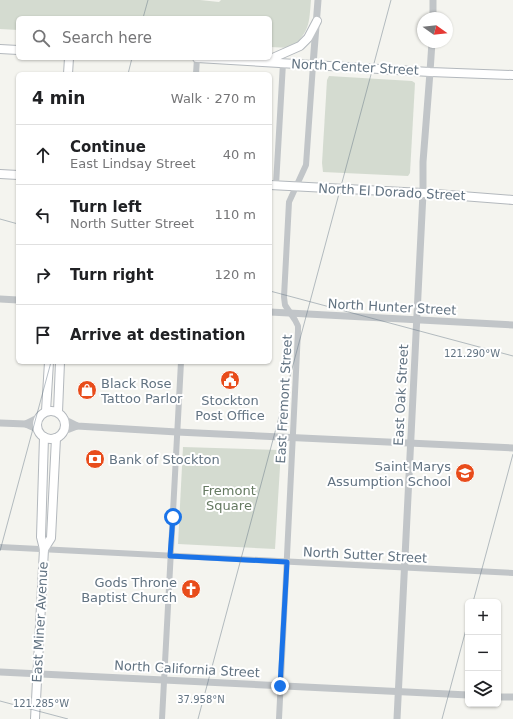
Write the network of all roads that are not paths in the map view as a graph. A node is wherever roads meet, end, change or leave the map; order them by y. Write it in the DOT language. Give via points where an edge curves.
graph roads {
  1 [pos="318,0"];
  2 [pos="433,0"];
  3 [pos="433,12"];
  4 [pos="317,21"];
  5 [pos="432,48"];
  6 [pos="0,49"];
  7 [pos="16,50"];
  8 [pos="272,59"];
  9 [pos="69,60"];
  10 [pos="197,60"];
  11 [pos="231,60"];
  12 [pos="269,60"];
  13 [pos="265,62"];
  14 [pos="283,63"];
  15 [pos="314,65"];
  16 [pos="68,72"];
  17 [pos="196,72"];
  18 [pos="430,72"];
  19 [pos="513,76"];
  20 [pos="0,174"];
  21 [pos="16,175"];
  22 [pos="273,185"];
  23 [pos="297,186"];
  24 [pos="423,193"];
  25 [pos="513,200"];
  26 [pos="0,299"];
  27 [pos="16,300"];
  28 [pos="272,312"];
  29 [pos="291,314"];
  30 [pos="417,320"];
  31 [pos="513,325"];
  32 [pos="49,364"];
  33 [pos="60,364"];
  34 [pos="181,364"];
  35 [pos="46,411"];
  36 [pos="58,412"];
  37 [pos="38,418"];
  38 [pos="65,420"];
  39 [pos="0,423"];
  40 [pos="26,424"];
  41 [pos="77,426"];
  42 [pos="38,429"];
  43 [pos="64,431"];
  44 [pos="177,432"];
  45 [pos="44,437"];
  46 [pos="56,438"];
  47 [pos="293,438"];
  48 [pos="411,444"];
  49 [pos="513,448"];
  50 [pos="44,462"];
  51 [pos="51,481"];
  52 [pos="0,547"];
  53 [pos="44,550"];
  54 [pos="170,556"];
  55 [pos="287,562"];
  56 [pos="404,568"];
  57 [pos="513,573"];
  58 [pos="0,672"];
  59 [pos="38,674"];
  60 [pos="164,680"];
  61 [pos="280,686"];
  62 [pos="398,692"];
  63 [pos="465,695"];
  64 [pos="501,697"];
  65 [pos="513,697"];
  66 [pos="36,719"];
  67 [pos="162,719"];
  68 [pos="279,719"];
  69 [pos="397,719"];
  1 -- 4 [label="street"];
  2 -- 3 [label="street"];
  4 -- 8 [label="main road" via="308,38 300,46"];
  4 -- 15 [label="street"];
  5 -- 18 [label="street, East Oak Street"];
  6 -- 7 [label="main road"];
  9 -- 16 [label="main road"];
  10 -- 17 [label="street"];
  11 -- 13 [label="main road, North Center Street"];
  12 -- 13 [label="main road"];
  13 -- 14 [label="main road, North Center Street"];
  14 -- 15 [label="main road, North Center Street"];
  14 -- 22 [label="street"];
  15 -- 18 [label="main road, North Center Street"];
  15 -- 23 [label="street, East Fremont Street" via="306,165"];
  18 -- 19 [label="main road, North Center Street"];
  18 -- 24 [label="street, East Oak Street"];
  20 -- 21 [label="main road"];
  22 -- 23 [label="main road, North El Dorado Street"];
  23 -- 24 [label="main road, North El Dorado Street"];
  23 -- 29 [label="street, East Fremont Street" via="289,202 284,297 285,305"];
  24 -- 25 [label="main road, North El Dorado Street"];
  24 -- 30 [label="street, East Oak Street"];
  26 -- 27 [label="street"];
  28 -- 29 [label="street, North Hunter Street"];
  29 -- 30 [label="street, North Hunter Street"];
  29 -- 47 [label="street, East Fremont Street" via="298,331"];
  30 -- 31 [label="street, North Hunter Street"];
  30 -- 48 [label="street, East Oak Street"];
  32 -- 35 [label="main road"];
  33 -- 36 [label="main road"];
  34 -- 44 [label="street"];
  35 -- 36 [label="main road"];
  35 -- 37 [label="main road"];
  36 -- 38 [label="main road"];
  37 -- 40 [label="street"];
  37 -- 42 [label="main road"];
  38 -- 41 [label="street"];
  38 -- 43 [label="main road"];
  39 -- 40 [label="street"];
  40 -- 42 [label="street"];
  41 -- 43 [label="street"];
  41 -- 44 [label="street"];
  42 -- 45 [label="main road"];
  43 -- 46 [label="main road"];
  44 -- 47 [label="street"];
  44 -- 54 [label="street"];
  45 -- 46 [label="main road"];
  45 -- 50 [label="main road, East Miner Avenue"];
  46 -- 51 [label="main road, East Miner Avenue"];
  47 -- 48 [label="street"];
  47 -- 55 [label="street, East Fremont Street"];
  48 -- 49 [label="street"];
  48 -- 56 [label="street, East Oak Street"];
  50 -- 51 [label="main road"];
  50 -- 53 [label="main road, East Miner Avenue" via="41,537"];
  51 -- 53 [label="main road, East Miner Avenue" via="54,496 51,538"];
  52 -- 53 [label="street, North Sutter Street"];
  53 -- 54 [label="street, North Sutter Street"];
  53 -- 59 [label="main road, East Miner Avenue"];
  54 -- 55 [label="street, North Sutter Street"];
  54 -- 60 [label="street"];
  55 -- 56 [label="street, North Sutter Street"];
  55 -- 61 [label="street, East Fremont Street"];
  56 -- 57 [label="street, North Sutter Street"];
  56 -- 62 [label="street, East Oak Street"];
  58 -- 59 [label="street, North California Street"];
  59 -- 60 [label="street, North California Street"];
  59 -- 66 [label="main road, East Miner Avenue"];
  60 -- 61 [label="street, North California Street"];
  60 -- 67 [label="street"];
  61 -- 62 [label="street, North California Street"];
  61 -- 68 [label="street, East Fremont Street"];
  62 -- 63 [label="street, North California Street"];
  62 -- 69 [label="street, East Oak Street"];
  64 -- 65 [label="street"];
}
